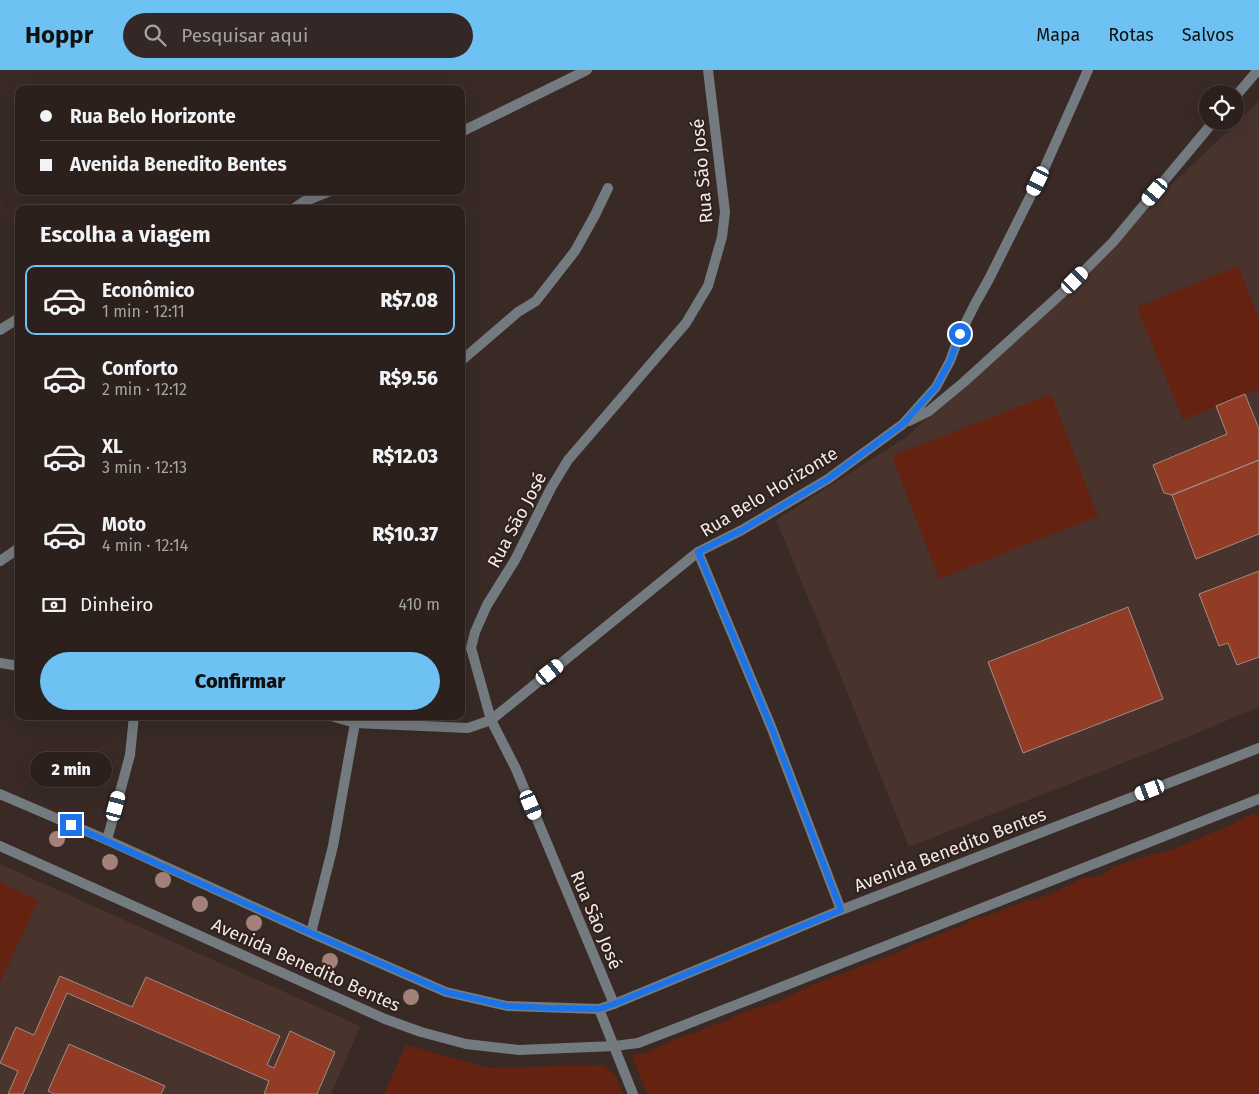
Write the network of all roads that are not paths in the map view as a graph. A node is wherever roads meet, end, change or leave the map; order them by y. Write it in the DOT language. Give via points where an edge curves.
graph roads {
  1 [pos="587,70"];
  2 [pos="708,70"];
  3 [pos="1088,70"];
  4 [pos="1258,70"];
  5 [pos="1244,86"];
  6 [pos="465,130"];
  7 [pos="1206,130"];
  8 [pos="608,188"];
  9 [pos="320,195"];
  10 [pos="299,205"];
  11 [pos="15,321"];
  12 [pos="0,330"];
  13 [pos="465,358"];
  14 [pos="903,424"];
  15 [pos="15,551"];
  16 [pos="698,552"];
  17 [pos="0,561"];
  18 [pos="0,663"];
  19 [pos="15,665"];
  20 [pos="134,720"];
  21 [pos="345,720"];
  22 [pos="491,720"];
  23 [pos="355,723"];
  24 [pos="1259,748"];
  25 [pos="0,794"];
  26 [pos="1259,799"];
  27 [pos="107,840"];
  28 [pos="0,846"];
  29 [pos="841,910"];
  30 [pos="311,933"];
  31 [pos="614,1004"];
  32 [pos="599,1009"];
  33 [pos="615,1046"];
  34 [pos="633,1094"];
  1 -- 6 [label="street"];
  2 -- 22 [label="street, Rua São José" via="725,212 722,237 708,286 686,323 568,460 487,605 471,648"];
  3 -- 14 [label="street, Rua Belo Horizonte" via="1040,176 960,334 950,361 936,387"];
  4 -- 5 [label="street"];
  7 -- 14 [label="street" via="1113,242 1062,293 929,411"];
  8 -- 13 [label="street" via="575,251 536,301 518,312"];
  9 -- 10 [label="street"];
  11 -- 12 [label="street"];
  14 -- 16 [label="street, Rua Belo Horizonte" via="828,479"];
  15 -- 17 [label="street"];
  16 -- 22 [label="street, Rua Belo Horizonte"];
  16 -- 29 [label="street" via="772,729"];
  18 -- 19 [label="street"];
  20 -- 27 [label="street" via="130,755"];
  21 -- 23 [label="street, Rua Belo Horizonte"];
  22 -- 23 [label="street, Rua Belo Horizonte" via="468,728"];
  22 -- 31 [label="street, Rua São José" via="516,769"];
  23 -- 30 [label="street" via="333,846"];
  24 -- 29 [label="street, Avenida Benedito Bentes"];
  25 -- 27 [label="street, Avenida Benedito Bentes"];
  26 -- 33 [label="street, Avenida Benedito Bentes" via="678,1028"];
  27 -- 30 [label="street, Avenida Benedito Bentes"];
  28 -- 33 [label="street, Avenida Benedito Bentes" via="385,1019 421,1032 466,1044 519,1050"];
  29 -- 31 [label="street, Avenida Benedito Bentes"];
  30 -- 32 [label="street, Avenida Benedito Bentes" via="446,992 507,1006"];
  31 -- 32 [label="street, Avenida Benedito Bentes"];
  32 -- 33 [label="street"];
  33 -- 34 [label="street"];
}
